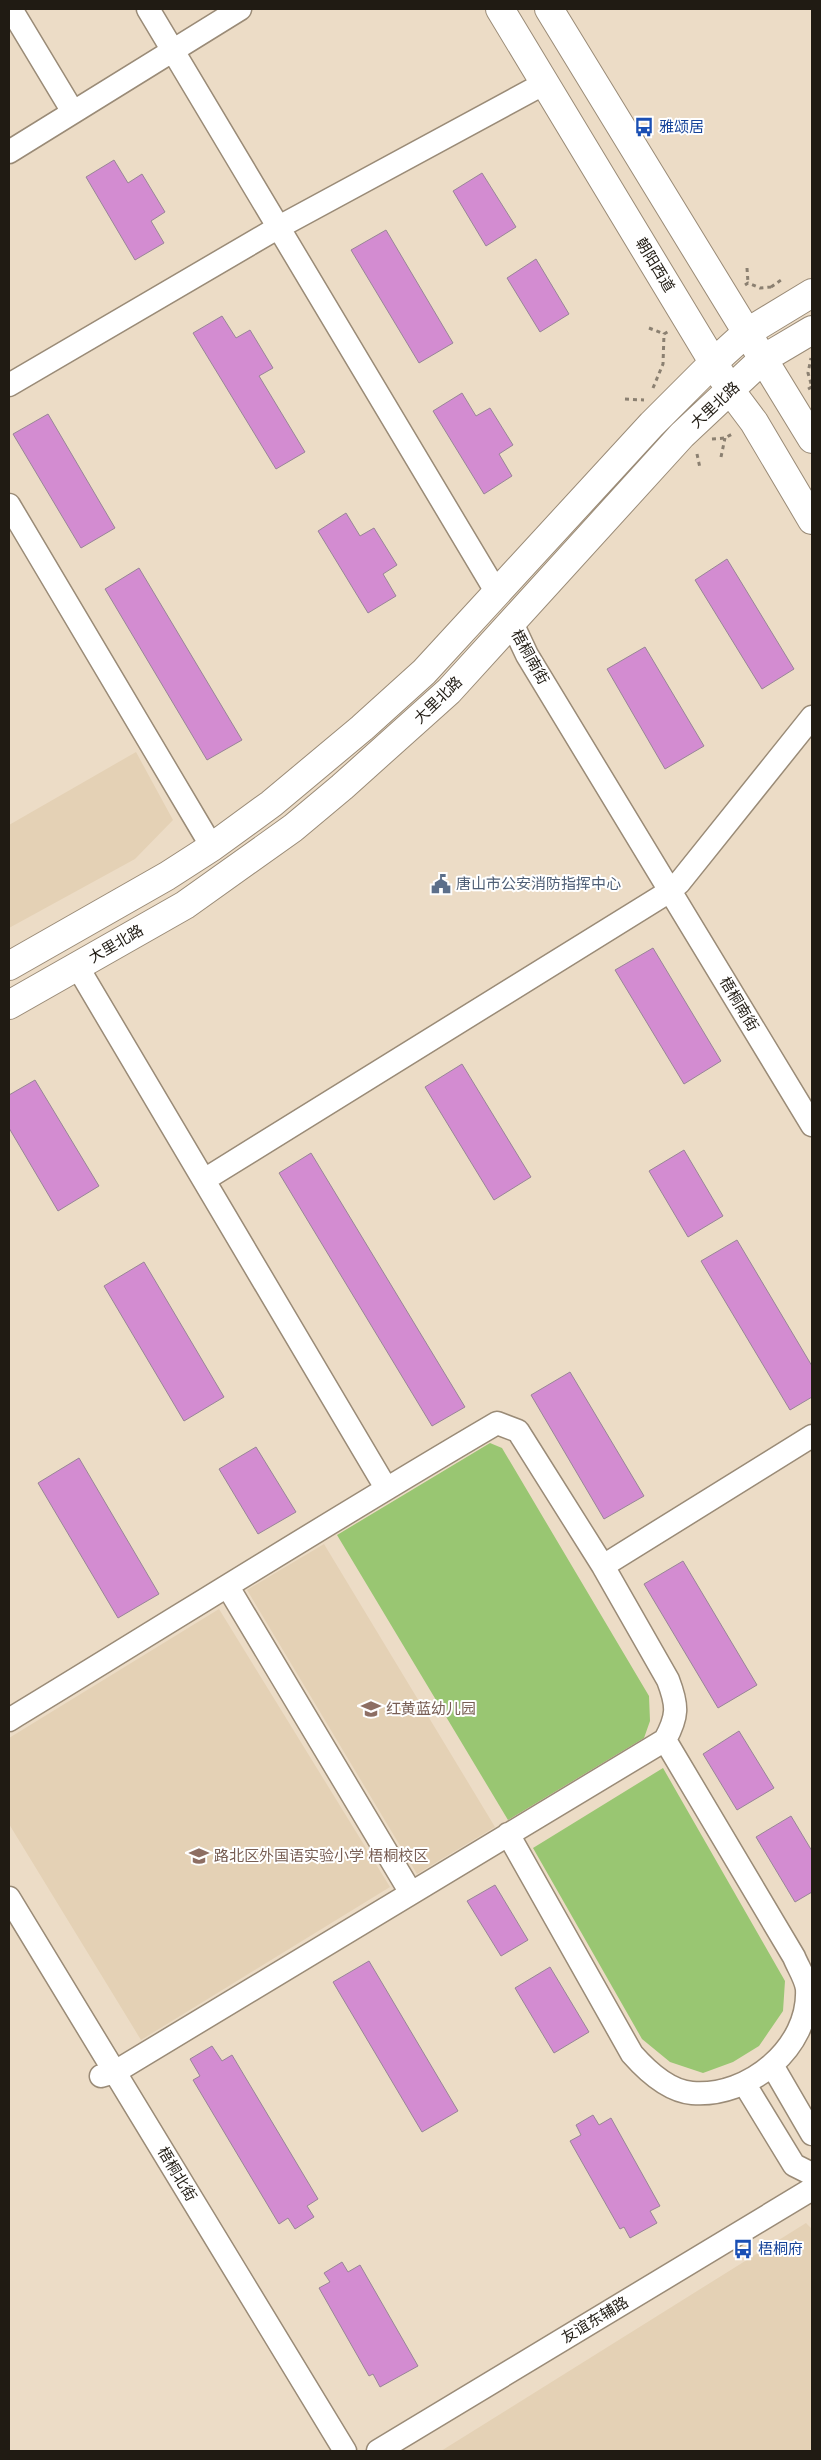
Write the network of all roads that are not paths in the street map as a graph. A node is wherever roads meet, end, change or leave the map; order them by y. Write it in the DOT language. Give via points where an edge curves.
graph roads {
  1 [pos="11,9"];
  2 [pos="148,9"];
  3 [pos="240,9"];
  4 [pos="500,9"];
  5 [pos="549,9"];
  6 [pos="173,50"];
  7 [pos="545,83"];
  8 [pos="73,112"];
  9 [pos="9,152"];
  10 [pos="279,227"];
  11 [pos="812,293"];
  12 [pos="812,330"];
  13 [pos="746,333"];
  14 [pos="763,359"];
  15 [pos="714,362"];
  16 [pos="9,385"];
  17 [pos="730,390"];
  18 [pos="812,439"];
  19 [pos="9,505"];
  20 [pos="812,520"];
  21 [pos="497,593"];
  22 [pos="512,624"];
  23 [pos="812,717"];
  24 [pos="212,847"];
  25 [pos="674,887"];
  26 [pos="9,966"];
  27 [pos="77,966"];
  28 [pos="9,1005"];
  29 [pos="812,1104"];
  30 [pos="812,1125"];
  31 [pos="204,1180"];
  32 [pos="812,1436"];
  33 [pos="386,1488"];
  34 [pos="603,1566"];
  35 [pos="228,1587"];
  36 [pos="9,1720"];
  37 [pos="665,1740"];
  38 [pos="508,1834"];
  39 [pos="411,1893"];
  40 [pos="9,1898"];
  41 [pos="14,1928"];
  42 [pos="772,2065"];
  43 [pos="108,2074"];
  44 [pos="744,2083"];
  45 [pos="812,2134"];
  46 [pos="812,2174"];
  47 [pos="812,2188"];
  48 [pos="333,2451"];
  49 [pos="344,2451"];
  50 [pos="378,2451"];
  1 -- 8 [label="street"];
  2 -- 6 [label="street"];
  3 -- 6 [label="street"];
  4 -- 7 [label="main road, 朝阳西道"];
  5 -- 13 [label="main road"];
  6 -- 8 [label="street"];
  6 -- 10 [label="street"];
  7 -- 10 [label="street"];
  7 -- 15 [label="main road, 朝阳西道"];
  8 -- 9 [label="street"];
  10 -- 16 [label="street"];
  10 -- 21 [label="street"];
  11 -- 13 [label="main road, 大里北路"];
  12 -- 14 [label="main road, 大里北路"];
  13 -- 14 [label="main road"];
  13 -- 15 [label="main road, 大里北路"];
  14 -- 17 [label="main road, 大里北路"];
  14 -- 18 [label="main road"];
  15 -- 17 [label="main road, 朝阳西道"];
  15 -- 21 [label="main road, 大里北路" via="652,424"];
  17 -- 20 [label="main road, 朝阳西道" via="754,422"];
  17 -- 22 [label="main road, 大里北路" via="682,435"];
  19 -- 24 [label="street"];
  21 -- 24 [label="main road, 大里北路" via="424,672 362,728 271,804"];
  22 -- 25 [label="street, 梧桐南街" via="527,655"];
  22 -- 27 [label="main road, 大里北路" via="448,691 292,828 185,905"];
  23 -- 25 [label="street"];
  24 -- 26 [label="main road, 大里北路"];
  25 -- 29 [label="street, 梧桐南街"];
  25 -- 30 [label="street, 梧桐南街"];
  25 -- 31 [label="street"];
  27 -- 28 [label="main road, 大里北路"];
  27 -- 31 [label="street"];
  31 -- 33 [label="street"];
  32 -- 34 [label="street"];
  33 -- 34 [label="street" via="497,1423 518,1431"];
  33 -- 35 [label="street"];
  34 -- 37 [label="street" via="668,1680 676,1701 674,1722"];
  35 -- 36 [label="street"];
  35 -- 39 [label="street"];
  37 -- 38 [label="street"];
  37 -- 42 [label="street" via="794,1957 807,1987 806,2012 796,2037"];
  38 -- 39 [label="street"];
  38 -- 44 [label="street" via="632,2054 649,2073 691,2093 719,2092"];
  39 -- 43 [label="street"];
  40 -- 41 [label="street, 梧桐北街"];
  41 -- 43 [label="street, 梧桐北街"];
  42 -- 44 [label="street"];
  42 -- 45 [label="street"];
  43 -- 48 [label="street, 梧桐北街"];
  43 -- 49 [label="street, 梧桐北街"];
  44 -- 46 [label="street" via="794,2165"];
  47 -- 50 [label="street, 友谊东辅路"];
}
